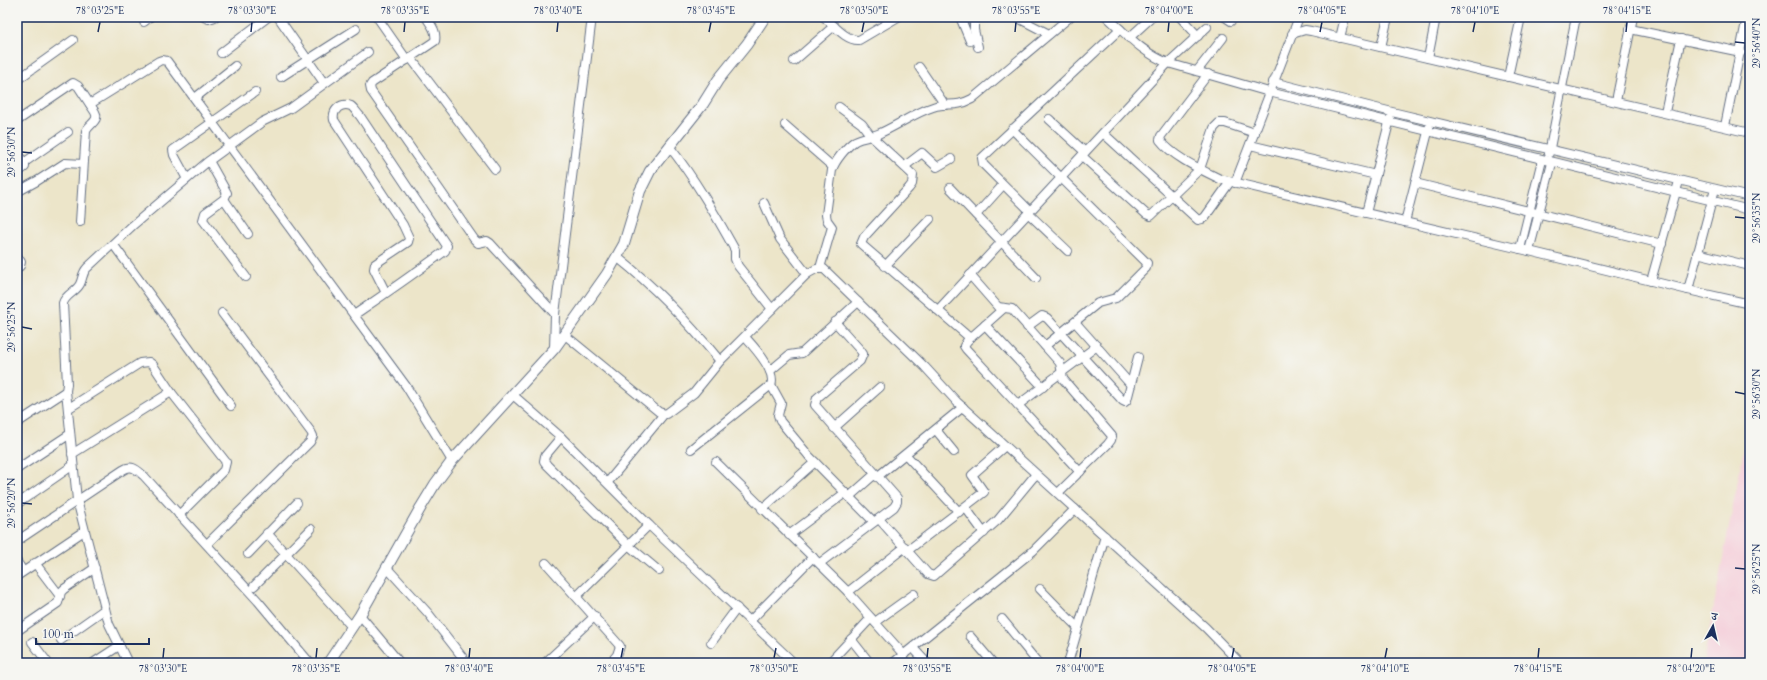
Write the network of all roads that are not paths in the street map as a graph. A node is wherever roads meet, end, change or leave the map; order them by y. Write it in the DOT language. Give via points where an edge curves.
graph roads {
  1 [pos="204,17"];
  2 [pos="215,17"];
  3 [pos="268,17"];
  4 [pos="278,17"];
  5 [pos="377,17"];
  6 [pos="426,17"];
  7 [pos="592,17"];
  8 [pos="765,17"];
  9 [pos="824,17"];
  10 [pos="898,17"];
  11 [pos="960,17"];
  12 [pos="974,17"];
  13 [pos="1016,17"];
  14 [pos="1070,17"];
  15 [pos="1108,17"];
  16 [pos="1152,17"];
  17 [pos="1180,17"];
  18 [pos="1299,17"];
  19 [pos="1345,17"];
  20 [pos="1388,17"];
  21 [pos="1436,17"];
  22 [pos="1521,17"];
  23 [pos="1576,17"];
  24 [pos="1632,17"];
  25 [pos="1747,17"];
  26 [pos="834,26"];
  27 [pos="1207,27"];
  28 [pos="1120,29"];
  29 [pos="1630,29"];
  30 [pos="356,30"];
  31 [pos="1049,34"];
  32 [pos="1292,34"];
  33 [pos="1198,36"];
  34 [pos="1129,38"];
  35 [pos="1223,38"];
  36 [pos="1340,38"];
  37 [pos="1681,39"];
  38 [pos="73,40"];
  39 [pos="970,41"];
  40 [pos="978,47"];
  41 [pos="1381,47"];
  42 [pos="368,52"];
  43 [pos="1741,52"];
  44 [pos="221,53"];
  45 [pos="1428,58"];
  46 [pos="409,59"];
  47 [pos="308,61"];
  48 [pos="794,61"];
  49 [pos="1168,63"];
  50 [pos="235,66"];
  51 [pos="919,67"];
  52 [pos="1197,71"];
  53 [pos="1208,74"];
  54 [pos="1508,76"];
  55 [pos="281,77"];
  56 [pos="17,80"];
  57 [pos="1273,82"];
  58 [pos="324,83"];
  59 [pos="1562,89"];
  60 [pos="255,92"];
  61 [pos="1269,92"];
  62 [pos="195,98"];
  63 [pos="1616,101"];
  64 [pos="90,104"];
  65 [pos="946,105"];
  66 [pos="839,107"];
  67 [pos="1392,112"];
  68 [pos="1665,112"];
  69 [pos="1050,119"];
  70 [pos="17,121"];
  71 [pos="212,121"];
  72 [pos="1389,122"];
  73 [pos="1430,122"];
  74 [pos="785,125"];
  75 [pos="1725,126"];
  76 [pos="1012,129"];
  77 [pos="68,132"];
  78 [pos="1427,132"];
  79 [pos="1103,133"];
  80 [pos="1254,133"];
  81 [pos="1750,133"];
  82 [pos="871,136"];
  83 [pos="1250,145"];
  84 [pos="230,146"];
  85 [pos="669,146"];
  86 [pos="1550,149"];
  87 [pos="17,152"];
  88 [pos="1083,154"];
  89 [pos="951,158"];
  90 [pos="1591,160"];
  91 [pos="209,161"];
  92 [pos="24,162"];
  93 [pos="1547,162"];
  94 [pos="83,164"];
  95 [pos="905,166"];
  96 [pos="833,167"];
  97 [pos="495,169"];
  98 [pos="1200,169"];
  99 [pos="1588,172"];
  100 [pos="17,173"];
  101 [pos="1376,175"];
  102 [pos="1062,177"];
  103 [pos="188,179"];
  104 [pos="1679,181"];
  105 [pos="1232,182"];
  106 [pos="1415,183"];
  107 [pos="1004,184"];
  108 [pos="950,188"];
  109 [pos="1716,189"];
  110 [pos="17,192"];
  111 [pos="1676,193"];
  112 [pos="1172,197"];
  113 [pos="1750,197"];
  114 [pos="224,199"];
  115 [pos="1712,202"];
  116 [pos="764,203"];
  117 [pos="1529,210"];
  118 [pos="1750,210"];
  119 [pos="1029,212"];
  120 [pos="1366,213"];
  121 [pos="1539,213"];
  122 [pos="976,215"];
  123 [pos="930,219"];
  124 [pos="80,222"];
  125 [pos="1405,222"];
  126 [pos="248,234"];
  127 [pos="1002,242"];
  128 [pos="113,244"];
  129 [pos="1662,244"];
  130 [pos="1520,249"];
  131 [pos="1068,251"];
  132 [pos="1529,251"];
  133 [pos="1697,253"];
  134 [pos="17,256"];
  135 [pos="617,257"];
  136 [pos="885,266"];
  137 [pos="1750,266"];
  138 [pos="820,268"];
  139 [pos="17,269"];
  140 [pos="808,274"];
  141 [pos="970,275"];
  142 [pos="246,277"];
  143 [pos="1036,278"];
  144 [pos="1651,281"];
  145 [pos="1688,290"];
  146 [pos="386,293"];
  147 [pos="858,302"];
  148 [pos="1750,304"];
  149 [pos="1004,308"];
  150 [pos="772,309"];
  151 [pos="938,310"];
  152 [pos="222,313"];
  153 [pos="555,314"];
  154 [pos="354,315"];
  155 [pos="836,322"];
  156 [pos="1075,322"];
  157 [pos="985,325"];
  158 [pos="1027,326"];
  159 [pos="1061,333"];
  160 [pos="565,335"];
  161 [pos="744,337"];
  162 [pos="970,338"];
  163 [pos="1045,346"];
  164 [pos="1097,346"];
  165 [pos="554,349"];
  166 [pos="1082,357"];
  167 [pos="1138,357"];
  168 [pos="720,361"];
  169 [pos="770,371"];
  170 [pos="1062,373"];
  171 [pos="1131,384"];
  172 [pos="771,385"];
  173 [pos="1043,386"];
  174 [pos="880,387"];
  175 [pos="66,391"];
  176 [pos="170,392"];
  177 [pos="513,395"];
  178 [pos="1018,405"];
  179 [pos="231,406"];
  180 [pos="962,407"];
  181 [pos="69,408"];
  182 [pos="664,414"];
  183 [pos="17,423"];
  184 [pos="834,428"];
  185 [pos="936,430"];
  186 [pos="70,434"];
  187 [pos="561,437"];
  188 [pos="1005,446"];
  189 [pos="691,449"];
  190 [pos="954,452"];
  191 [pos="72,454"];
  192 [pos="906,455"];
  193 [pos="452,461"];
  194 [pos="716,462"];
  195 [pos="815,462"];
  196 [pos="72,466"];
  197 [pos="17,469"];
  198 [pos="1080,472"];
  199 [pos="1036,474"];
  200 [pos="876,476"];
  201 [pos="608,482"];
  202 [pos="1058,493"];
  203 [pos="847,495"];
  204 [pos="77,500"];
  205 [pos="296,503"];
  206 [pos="17,504"];
  207 [pos="762,509"];
  208 [pos="1075,509"];
  209 [pos="962,510"];
  210 [pos="180,515"];
  211 [pos="876,521"];
  212 [pos="649,525"];
  213 [pos="311,529"];
  214 [pos="84,531"];
  215 [pos="267,533"];
  216 [pos="984,533"];
  217 [pos="789,535"];
  218 [pos="1105,536"];
  219 [pos="17,541"];
  220 [pos="207,544"];
  221 [pos="628,545"];
  222 [pos="906,549"];
  223 [pos="248,554"];
  224 [pos="286,555"];
  225 [pos="813,557"];
  226 [pos="17,562"];
  227 [pos="35,562"];
  228 [pos="546,563"];
  229 [pos="820,564"];
  230 [pos="94,568"];
  231 [pos="387,568"];
  232 [pos="659,571"];
  233 [pos="20,574"];
  234 [pos="254,586"];
  235 [pos="1040,589"];
  236 [pos="848,592"];
  237 [pos="914,594"];
  238 [pos="60,596"];
  239 [pos="577,596"];
  240 [pos="737,608"];
  241 [pos="105,609"];
  242 [pos="360,615"];
  243 [pos="594,616"];
  244 [pos="1002,619"];
  245 [pos="750,620"];
  246 [pos="873,620"];
  247 [pos="352,627"];
  248 [pos="1078,628"];
  249 [pos="17,631"];
  250 [pos="970,636"];
  251 [pos="851,639"];
  252 [pos="61,640"];
  253 [pos="32,642"];
  254 [pos="711,643"];
  255 [pos="119,646"];
  256 [pos="913,648"];
  257 [pos="904,654"];
  258 [pos="989,662"];
  259 [pos="48,663"];
  260 [pos="93,663"];
  261 [pos="128,663"];
  262 [pos="310,663"];
  263 [pos="328,663"];
  264 [pos="400,663"];
  265 [pos="467,663"];
  266 [pos="545,663"];
  267 [pos="610,663"];
  268 [pos="794,663"];
  269 [pos="829,663"];
  270 [pos="870,663"];
  271 [pos="893,663"];
  272 [pos="927,663"];
  273 [pos="1038,663"];
  274 [pos="1068,663"];
  275 [pos="1240,663"];
  1 -- 2 [label="street"];
  3 -- 44 [label="street"];
  4 -- 47 [label="street"];
  5 -- 46 [label="street"];
  6 -- 46 [label="street" via="436,34 435,40"];
  7 -- 153 [label="street"];
  8 -- 85 [label="street" via="703,104"];
  9 -- 26 [label="street"];
  10 -- 26 [label="street" via="859,40 851,39"];
  11 -- 39 [label="street"];
  12 -- 40 [label="street"];
  13 -- 31 [label="street"];
  14 -- 31 [label="street"];
  15 -- 28 [label="street"];
  16 -- 34 [label="street"];
  17 -- 33 [label="street"];
  18 -- 32 [label="street"];
  19 -- 36 [label="street"];
  20 -- 41 [label="street"];
  21 -- 45 [label="street"];
  22 -- 54 [label="street"];
  23 -- 59 [label="street"];
  24 -- 29 [label="street"];
  25 -- 43 [label="street"];
  26 -- 48 [label="street"];
  27 -- 33 [label="street"];
  28 -- 34 [label="street"];
  28 -- 76 [label="street"];
  29 -- 37 [label="street"];
  29 -- 63 [label="street"];
  30 -- 47 [label="street"];
  31 -- 65 [label="street" via="978,94 958,105"];
  32 -- 36 [label="street" via="1305,30"];
  32 -- 57 [label="street"];
  33 -- 49 [label="street"];
  34 -- 49 [label="street" via="1153,57"];
  35 -- 52 [label="street"];
  36 -- 41 [label="street"];
  37 -- 43 [label="street"];
  37 -- 68 [label="street"];
  38 -- 56 [label="street"];
  41 -- 45 [label="street"];
  42 -- 58 [label="street"];
  43 -- 75 [label="street"];
  45 -- 54 [label="street"];
  46 -- 97 [label="street"];
  46 -- 153 [label="street" via="372,84 371,91 474,239 478,243 490,243"];
  47 -- 55 [label="street"];
  47 -- 58 [label="street"];
  49 -- 52 [label="street"];
  49 -- 79 [label="street"];
  50 -- 62 [label="street"];
  51 -- 65 [label="street"];
  52 -- 53 [label="street"];
  53 -- 61 [label="street"];
  53 -- 98 [label="street" via="1160,140"];
  54 -- 59 [label="street"];
  57 -- 61 [label="street"];
  57 -- 67 [label="street"];
  58 -- 84 [label="street" via="287,111 262,122"];
  59 -- 63 [label="street"];
  59 -- 86 [label="street"];
  60 -- 71 [label="street"];
  61 -- 72 [label="street"];
  61 -- 80 [label="street"];
  62 -- 64 [label="street" via="167,61 162,60"];
  62 -- 71 [label="street"];
  63 -- 68 [label="street"];
  64 -- 70 [label="street" via="73,83"];
  64 -- 94 [label="street" via="97,114 86,129"];
  65 -- 82 [label="street" via="923,110"];
  66 -- 82 [label="street" via="862,124"];
  67 -- 72 [label="street"];
  67 -- 73 [label="street"];
  68 -- 75 [label="street"];
  69 -- 88 [label="street"];
  71 -- 84 [label="street"];
  71 -- 103 [label="street" via="173,150"];
  72 -- 78 [label="street"];
  72 -- 101 [label="street"];
  73 -- 78 [label="street"];
  73 -- 86 [label="street"];
  74 -- 96 [label="street"];
  75 -- 81 [label="street"];
  76 -- 102 [label="street"];
  76 -- 107 [label="street" via="982,158 983,164"];
  77 -- 92 [label="street"];
  78 -- 93 [label="street"];
  78 -- 106 [label="street"];
  79 -- 88 [label="street"];
  79 -- 112 [label="street"];
  80 -- 83 [label="street"];
  80 -- 98 [label="street" via="1219,123 1214,128"];
  82 -- 95 [label="street"];
  82 -- 96 [label="street" via="854,142"];
  83 -- 101 [label="street"];
  83 -- 105 [label="street"];
  84 -- 91 [label="street"];
  84 -- 154 [label="street"];
  85 -- 135 [label="street" via="644,182 624,244"];
  85 -- 150 [label="street" via="706,198 735,250 738,266"];
  86 -- 90 [label="street"];
  86 -- 93 [label="street"];
  87 -- 92 [label="street"];
  88 -- 102 [label="street"];
  88 -- 112 [label="street" via="1148,216 1153,215"];
  89 -- 95 [label="street" via="937,167 922,153"];
  90 -- 99 [label="street"];
  90 -- 104 [label="street"];
  91 -- 103 [label="street"];
  91 -- 114 [label="street" via="227,190"];
  92 -- 100 [label="street" via="25,167"];
  93 -- 99 [label="street"];
  93 -- 117 [label="street"];
  93 -- 121 [label="street"];
  94 -- 110 [label="street" via="65,163"];
  94 -- 124 [label="street"];
  95 -- 136 [label="street" via="913,175 912,184 861,241 863,247"];
  96 -- 138 [label="street" via="826,215 832,227"];
  98 -- 105 [label="street"];
  98 -- 112 [label="street"];
  99 -- 111 [label="street"];
  101 -- 120 [label="street"];
  102 -- 119 [label="street"];
  102 -- 156 [label="street" via="1147,263 1146,268 1116,298 1098,303"];
  103 -- 128 [label="street"];
  104 -- 109 [label="street"];
  104 -- 111 [label="street"];
  105 -- 112 [label="street" via="1202,219 1198,220"];
  105 -- 120 [label="street"];
  106 -- 117 [label="street"];
  106 -- 125 [label="street"];
  107 -- 119 [label="street"];
  107 -- 122 [label="street"];
  108 -- 122 [label="street"];
  109 -- 113 [label="street"];
  109 -- 115 [label="street"];
  111 -- 115 [label="street"];
  111 -- 129 [label="street"];
  114 -- 126 [label="street"];
  114 -- 142 [label="street" via="205,213 203,220"];
  115 -- 118 [label="street"];
  115 -- 133 [label="street"];
  116 -- 140 [label="street" via="780,239"];
  117 -- 121 [label="street"];
  117 -- 130 [label="street"];
  119 -- 127 [label="street"];
  119 -- 131 [label="street"];
  120 -- 125 [label="street"];
  121 -- 129 [label="street"];
  121 -- 132 [label="street"];
  122 -- 127 [label="street"];
  123 -- 136 [label="street"];
  125 -- 130 [label="street"];
  127 -- 141 [label="street"];
  127 -- 143 [label="street"];
  128 -- 175 [label="street" via="87,268 82,275 80,286 64,299 62,310"];
  128 -- 179 [label="street"];
  129 -- 144 [label="street"];
  130 -- 132 [label="street"];
  132 -- 144 [label="street"];
  133 -- 137 [label="street"];
  133 -- 145 [label="street"];
  134 -- 139 [label="street" via="21,262"];
  135 -- 160 [label="street"];
  135 -- 168 [label="street" via="650,285 692,327"];
  136 -- 151 [label="street"];
  138 -- 140 [label="street"];
  138 -- 147 [label="street"];
  140 -- 150 [label="street"];
  141 -- 149 [label="street" via="998,307"];
  141 -- 151 [label="street"];
  144 -- 145 [label="street"];
  145 -- 148 [label="street"];
  146 -- 146 [label="street" via="445,251 447,246 360,116 353,107 343,105 335,111 334,120 409,238 408,242 375,264 374,269"];
  146 -- 154 [label="street"];
  147 -- 155 [label="street"];
  147 -- 180 [label="street" via="925,366"];
  149 -- 157 [label="street"];
  149 -- 158 [label="street" via="1012,309"];
  150 -- 161 [label="street"];
  151 -- 162 [label="street"];
  152 -- 220 [label="street" via="313,436 310,442"];
  153 -- 165 [label="street"];
  154 -- 193 [label="street" via="406,386"];
  155 -- 169 [label="street" via="802,353 789,355"];
  155 -- 184 [label="street" via="863,354 860,361 815,400 817,408"];
  156 -- 159 [label="street"];
  156 -- 164 [label="street"];
  157 -- 162 [label="street"];
  157 -- 173 [label="street"];
  158 -- 159 [label="street" via="1038,317 1044,316"];
  158 -- 163 [label="street"];
  159 -- 163 [label="street"];
  159 -- 166 [label="street"];
  160 -- 165 [label="street"];
  160 -- 182 [label="street"];
  161 -- 168 [label="street"];
  161 -- 169 [label="street"];
  162 -- 178 [label="street" via="965,343 966,349"];
  163 -- 170 [label="street" via="1060,363"];
  164 -- 166 [label="street"];
  164 -- 171 [label="street"];
  165 -- 177 [label="street"];
  166 -- 170 [label="street"];
  166 -- 171 [label="street" via="1123,402 1127,400"];
  167 -- 171 [label="street"];
  168 -- 182 [label="street" via="692,395"];
  169 -- 172 [label="street" via="773,378"];
  170 -- 173 [label="street"];
  170 -- 198 [label="street" via="1066,383 1112,436 1112,440"];
  172 -- 189 [label="street"];
  172 -- 195 [label="street" via="781,403 778,418"];
  173 -- 178 [label="street"];
  174 -- 184 [label="street"];
  175 -- 181 [label="street"];
  175 -- 183 [label="street"];
  176 -- 181 [label="street" via="153,365 144,361"];
  176 -- 191 [label="street"];
  176 -- 210 [label="street" via="226,462 224,470"];
  177 -- 187 [label="street"];
  177 -- 193 [label="street"];
  178 -- 198 [label="street"];
  180 -- 185 [label="street"];
  180 -- 188 [label="street"];
  181 -- 186 [label="street"];
  182 -- 201 [label="street"];
  184 -- 200 [label="street"];
  185 -- 190 [label="street"];
  185 -- 192 [label="street"];
  186 -- 191 [label="street"];
  186 -- 197 [label="street"];
  187 -- 201 [label="street"];
  187 -- 221 [label="street" via="545,456 544,461"];
  188 -- 199 [label="street"];
  188 -- 209 [label="street" via="972,475 984,492"];
  191 -- 196 [label="street"];
  192 -- 200 [label="street"];
  192 -- 209 [label="street"];
  193 -- 231 [label="street" via="421,507"];
  194 -- 207 [label="street"];
  195 -- 203 [label="street"];
  195 -- 207 [label="street"];
  196 -- 204 [label="street"];
  196 -- 206 [label="street"];
  198 -- 202 [label="street"];
  199 -- 202 [label="street"];
  199 -- 216 [label="street" via="1007,511"];
  200 -- 203 [label="street"];
  200 -- 211 [label="street" via="897,502"];
  201 -- 212 [label="street"];
  202 -- 208 [label="street"];
  203 -- 211 [label="street"];
  203 -- 217 [label="street"];
  204 -- 210 [label="street" via="130,467 144,476"];
  204 -- 214 [label="street"];
  204 -- 219 [label="street"];
  205 -- 215 [label="street"];
  207 -- 217 [label="street"];
  208 -- 218 [label="street"];
  208 -- 256 [label="street" via="1029,554"];
  209 -- 216 [label="street"];
  209 -- 222 [label="street"];
  210 -- 220 [label="street"];
  211 -- 222 [label="street"];
  211 -- 229 [label="street"];
  212 -- 221 [label="street"];
  212 -- 240 [label="street"];
  213 -- 224 [label="street"];
  214 -- 227 [label="street"];
  214 -- 230 [label="street"];
  215 -- 223 [label="street"];
  215 -- 224 [label="street"];
  216 -- 222 [label="street" via="934,576 928,574"];
  217 -- 225 [label="street"];
  218 -- 248 [label="street"];
  218 -- 275 [label="street" via="1206,628"];
  220 -- 262 [label="street"];
  221 -- 232 [label="street"];
  221 -- 239 [label="street"];
  222 -- 236 [label="street"];
  224 -- 234 [label="street"];
  224 -- 247 [label="street"];
  225 -- 229 [label="street"];
  225 -- 245 [label="street"];
  226 -- 233 [label="street"];
  227 -- 233 [label="street"];
  227 -- 238 [label="street"];
  228 -- 239 [label="street"];
  229 -- 236 [label="street"];
  230 -- 238 [label="street" via="64,589"];
  230 -- 241 [label="street"];
  231 -- 242 [label="street"];
  231 -- 265 [label="street" via="432,618"];
  235 -- 248 [label="street"];
  236 -- 246 [label="street"];
  237 -- 246 [label="street"];
  238 -- 249 [label="street" via="58,603"];
  239 -- 243 [label="street"];
  240 -- 245 [label="street"];
  240 -- 254 [label="street"];
  241 -- 252 [label="street"];
  241 -- 255 [label="street" via="110,628"];
  242 -- 247 [label="street"];
  242 -- 264 [label="street"];
  243 -- 266 [label="street"];
  243 -- 267 [label="street" via="620,646"];
  244 -- 273 [label="street"];
  245 -- 268 [label="street"];
  246 -- 251 [label="street"];
  246 -- 257 [label="street"];
  247 -- 263 [label="street"];
  248 -- 274 [label="street"];
  250 -- 258 [label="street"];
  251 -- 269 [label="street"];
  251 -- 270 [label="street"];
  253 -- 259 [label="street"];
  255 -- 260 [label="street"];
  255 -- 261 [label="street"];
  256 -- 257 [label="street"];
  256 -- 272 [label="street"];
  257 -- 271 [label="street"];
}
